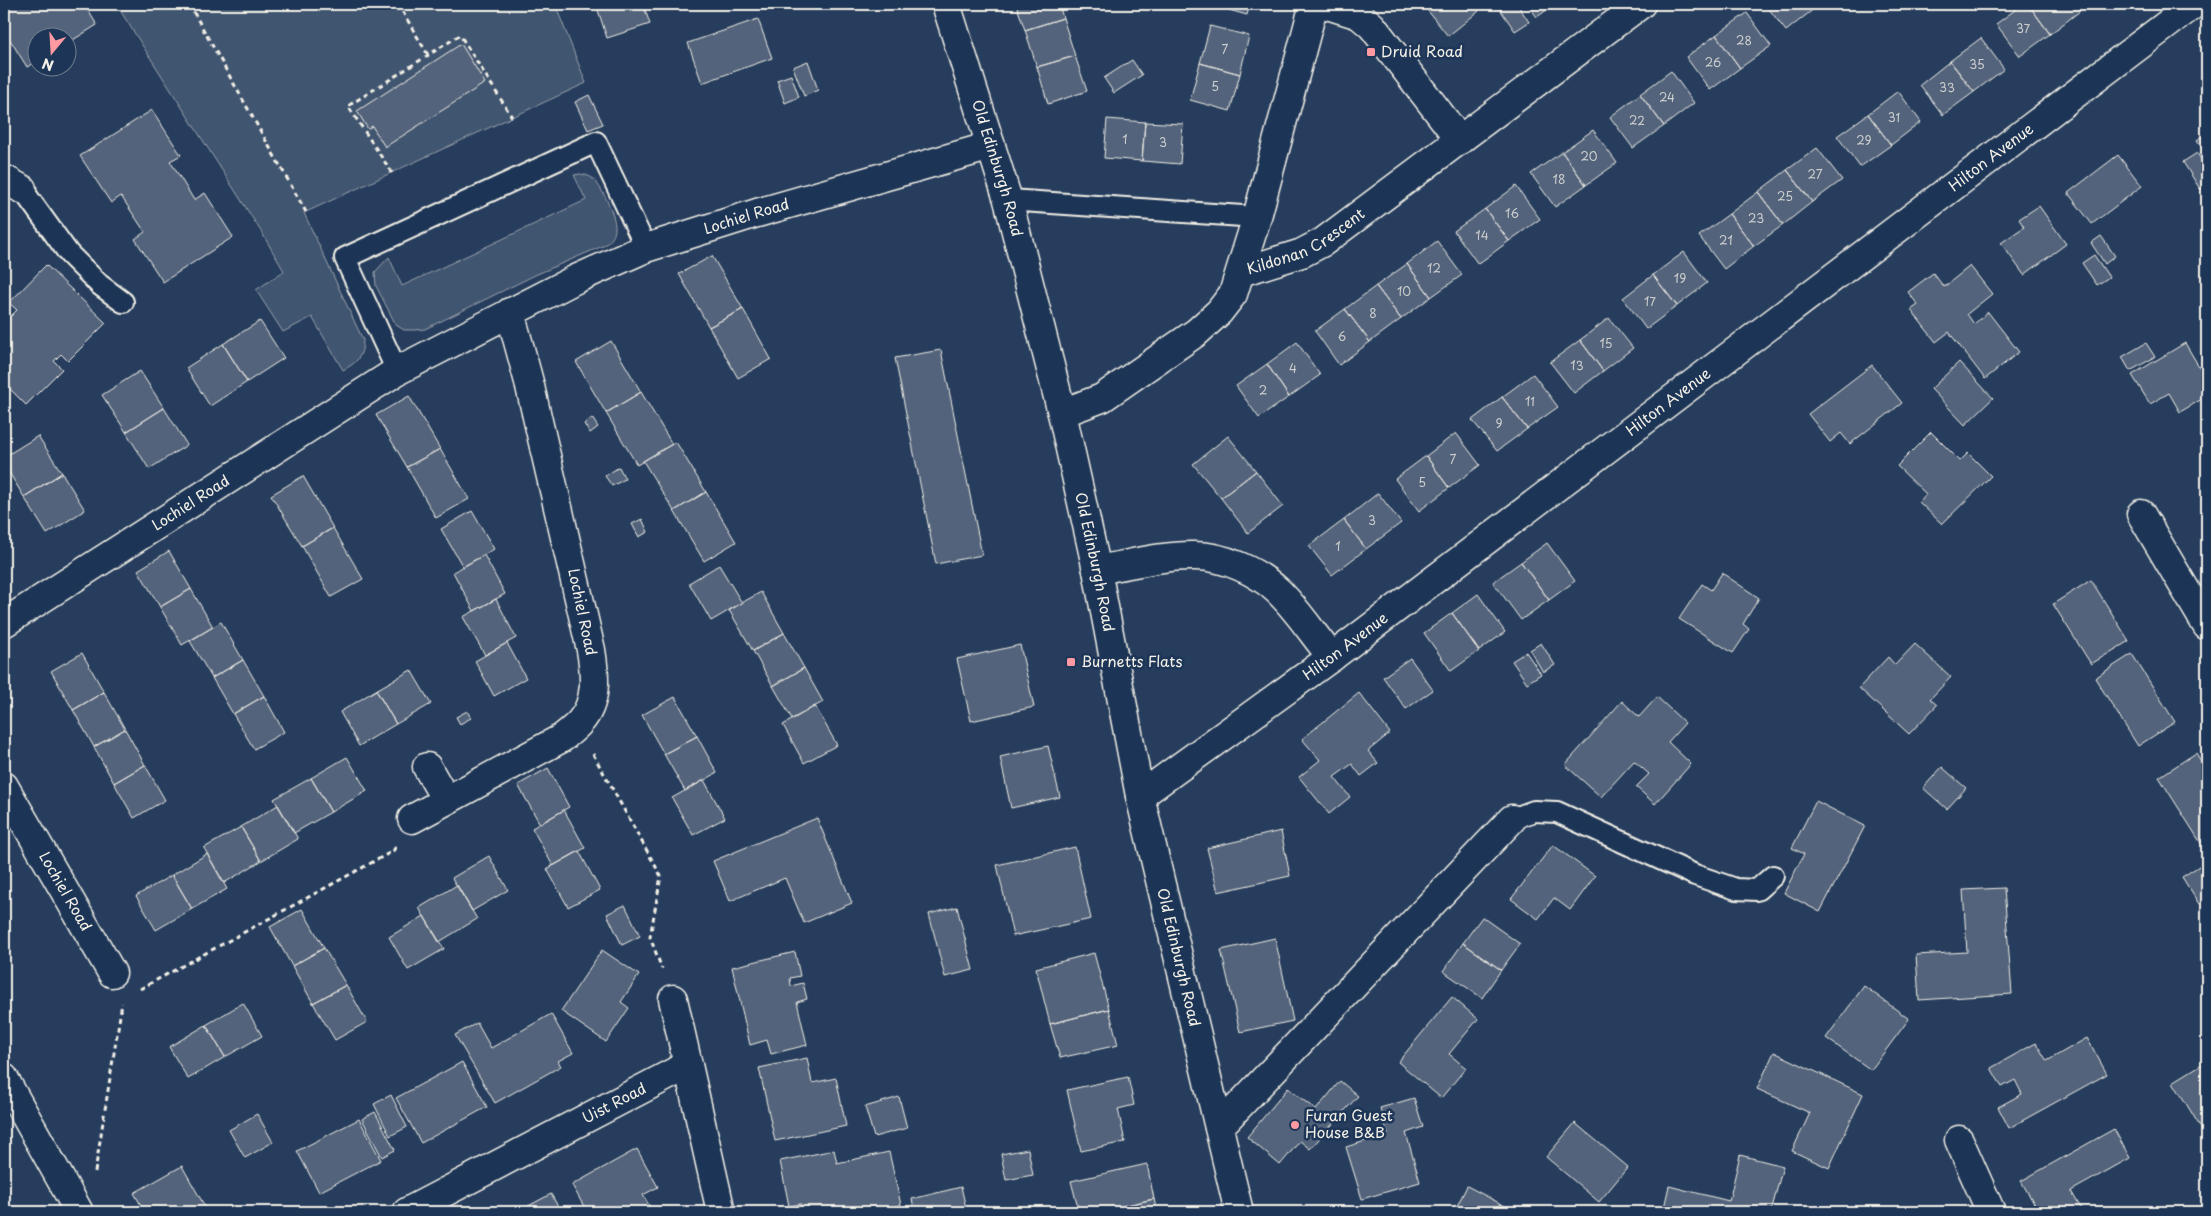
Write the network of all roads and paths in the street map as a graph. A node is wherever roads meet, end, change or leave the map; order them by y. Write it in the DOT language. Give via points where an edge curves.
graph roads {
  1 [pos="189,4"];
  2 [pos="398,4"];
  3 [pos="946,4"];
  4 [pos="1314,4"];
  5 [pos="1324,4"];
  6 [pos="1641,4"];
  7 [pos="2194,4"];
  8 [pos="428,55"];
  9 [pos="512,117"];
  10 [pos="1460,140"];
  11 [pos="991,146"];
  12 [pos="392,173"];
  13 [pos="13,184"];
  14 [pos="1008,200"];
  15 [pos="306,212"];
  16 [pos="1257,217"];
  17 [pos="646,248"];
  18 [pos="1241,272"];
  19 [pos="122,302"];
  20 [pos="510,312"];
  21 [pos="398,371"];
  22 [pos="1062,413"];
  23 [pos="2141,514"];
  24 [pos="1096,570"];
  25 [pos="4,623"];
  26 [pos="2207,626"];
  27 [pos="1332,657"];
  28 [pos="578,724"];
  29 [pos="427,767"];
  30 [pos="4,786"];
  31 [pos="1140,796"];
  32 [pos="446,800"];
  33 [pos="412,819"];
  34 [pos="1512,819"];
  35 [pos="1773,876"];
  36 [pos="112,973"];
  37 [pos="132,993"];
  38 [pos="123,998"];
  39 [pos="673,999"];
  40 [pos="688,1066"];
  41 [pos="4,1078"];
  42 [pos="1219,1127"];
  43 [pos="1958,1140"];
  44 [pos="94,1175"];
  45 [pos="79,1212"];
  46 [pos="407,1212"];
  47 [pos="721,1212"];
  48 [pos="1239,1212"];
  49 [pos="1991,1212"];
  1 -- 15 [label="path"];
  2 -- 8 [label="path"];
  3 -- 11 [label="street, Old Edinburgh Road"];
  4 -- 16 [label="street"];
  5 -- 10 [label="street" via="1359,15 1372,26"];
  6 -- 10 [label="street, Kildonan Crescent"];
  7 -- 27 [label="street, Hilton Avenue"];
  8 -- 9 [label="path" via="460,35"];
  8 -- 12 [label="path" via="348,106"];
  10 -- 18 [label="street, Kildonan Crescent" via="1323,242 1302,253"];
  11 -- 14 [label="street, Old Edinburgh Road"];
  11 -- 17 [label="street, Lochiel Road"];
  13 -- 19 [label="lane" via="69,254"];
  14 -- 16 [label="lane"];
  14 -- 22 [label="street, Old Edinburgh Road"];
  16 -- 18 [label="street"];
  17 -- 20 [label="street, Lochiel Road"];
  17 -- 21 [label="lane" via="596,142 344,258"];
  18 -- 22 [label="street, Kildonan Crescent" via="1233,294 1197,332 1102,398"];
  20 -- 21 [label="street, Lochiel Road"];
  20 -- 28 [label="street, Lochiel Road" via="592,650 595,676 592,700"];
  21 -- 25 [label="street, Lochiel Road"];
  22 -- 24 [label="street, Old Edinburgh Road"];
  23 -- 26 [label="street"];
  24 -- 27 [label="street" via="1169,558 1196,556 1222,560 1253,573 1278,591"];
  24 -- 31 [label="street, Old Edinburgh Road"];
  27 -- 31 [label="street, Hilton Avenue"];
  28 -- 32 [label="street, Lochiel Road" via="562,738"];
  28 -- 39 [label="path" via="661,876 650,937"];
  29 -- 32 [label="street"];
  30 -- 36 [label="street, Lochiel Road"];
  31 -- 42 [label="street, Old Edinburgh Road"];
  32 -- 33 [label="street, Lochiel Road"];
  33 -- 37 [label="path" via="393,851"];
  34 -- 35 [label="lane" via="1534,811 1557,812 1695,875 1736,889 1757,890"];
  34 -- 42 [label="street"];
  38 -- 44 [label="path"];
  39 -- 40 [label="street"];
  40 -- 46 [label="street, Uist Road"];
  40 -- 47 [label="street"];
  41 -- 45 [label="street"];
  42 -- 48 [label="street, Old Edinburgh Road"];
  43 -- 49 [label="street"];
}
